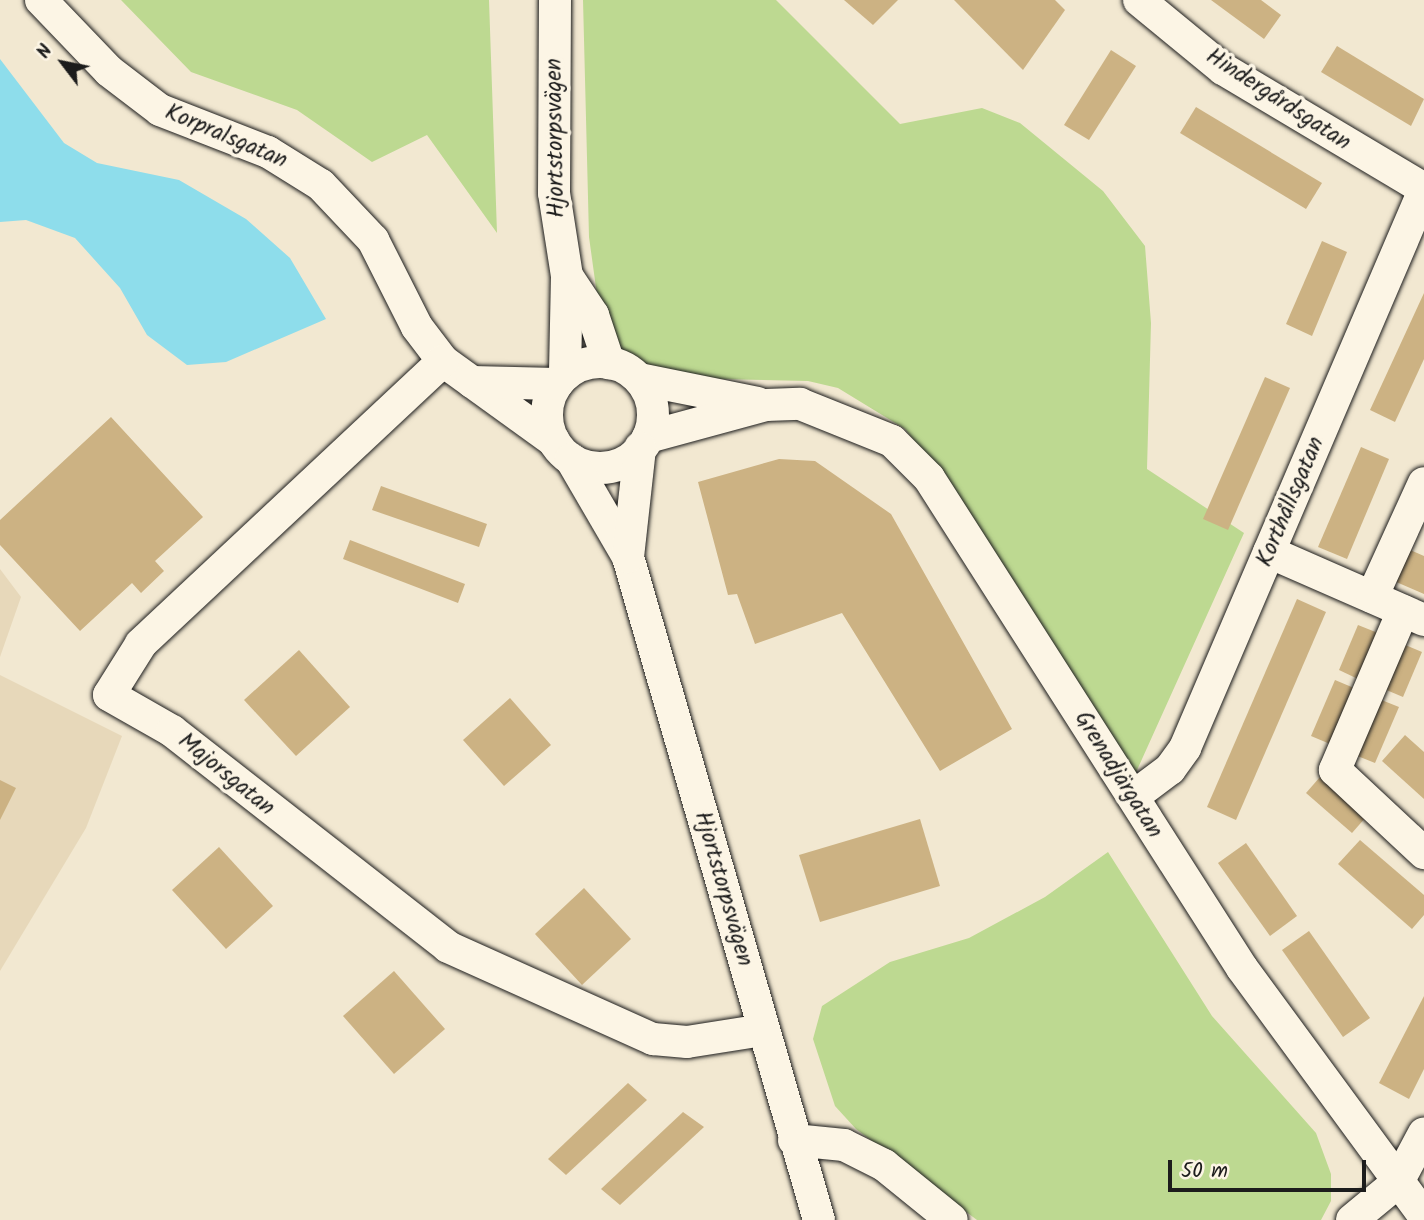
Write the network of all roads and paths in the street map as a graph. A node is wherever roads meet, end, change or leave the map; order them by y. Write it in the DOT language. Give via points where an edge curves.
graph roads {
  1 [pos="41,0"];
  2 [pos="555,0"];
  3 [pos="1139,0"];
  4 [pos="1424,189"];
  5 [pos="567,275"];
  6 [pos="443,361"];
  7 [pos="609,363"];
  8 [pos="561,379"];
  9 [pos="639,379"];
  10 [pos="472,382"];
  11 [pos="766,405"];
  12 [pos="644,443"];
  13 [pos="562,450"];
  14 [pos="1423,480"];
  15 [pos="1269,552"];
  16 [pos="628,557"];
  17 [pos="1372,597"];
  18 [pos="1414,615"];
  19 [pos="1134,796"];
  20 [pos="1424,853"];
  21 [pos="763,1030"];
  22 [pos="1424,1133"];
  23 [pos="794,1140"];
  24 [pos="1398,1182"];
  25 [pos="1424,1216"];
  26 [pos="819,1220"];
  27 [pos="952,1220"];
  28 [pos="1352,1220"];
  1 -- 6 [label="street, Korpralsgatan" via="109,71 160,110 268,152 340,202 373,240 417,327"];
  2 -- 5 [label="street, Hjortstorpsvägen" via="554,192"];
  3 -- 4 [label="street, Hindergårdsgatan" via="1223,69"];
  4 -- 15 [label="street, Korthållsgatan"];
  5 -- 7 [label="street, Hjortstorpsvägen" via="593,315"];
  5 -- 8 [label="street, Hjortstorpsvägen"];
  6 -- 10 [label="street, Korpralsgatan"];
  6 -- 21 [label="street, Majorsgatan" via="141,644 109,695 172,731 448,947 653,1039 687,1042"];
  7 -- 8 [label="street" via="586,364"];
  7 -- 9 [label="street"];
  8 -- 10 [label="street"];
  8 -- 13 [label="street, Hjortstorpsvägen" via="547,418"];
  9 -- 11 [label="street, Grenadjärgatan"];
  9 -- 12 [label="street, Hjortstorpsvägen" via="652,410"];
  10 -- 13 [label="street, Korpralsgatan"];
  11 -- 12 [label="street, Grenadjärgatan"];
  11 -- 19 [label="street, Grenadjärgatan" via="800,404 837,415 892,441 929,478"];
  12 -- 13 [label="street" via="605,467"];
  12 -- 16 [label="street, Hjortstorpsvägen"];
  13 -- 16 [label="street, Hjortstorpsvägen"];
  14 -- 17 [label="street"];
  15 -- 17 [label="street"];
  15 -- 19 [label="street, Korthållsgatan" via="1185,748 1170,769"];
  16 -- 21 [label="street, Hjortstorpsvägen"];
  17 -- 18 [label="street"];
  18 -- 20 [label="street" via="1335,771"];
  19 -- 24 [label="street, Grenadjärgatan" via="1242,968"];
  21 -- 23 [label="street, Hjortstorpsvägen"];
  22 -- 24 [label="street"];
  23 -- 26 [label="street, Hjortstorpsvägen"];
  23 -- 27 [label="street" via="844,1145 884,1165"];
  24 -- 25 [label="street, Grenadjärgatan"];
  24 -- 28 [label="street"];
}
